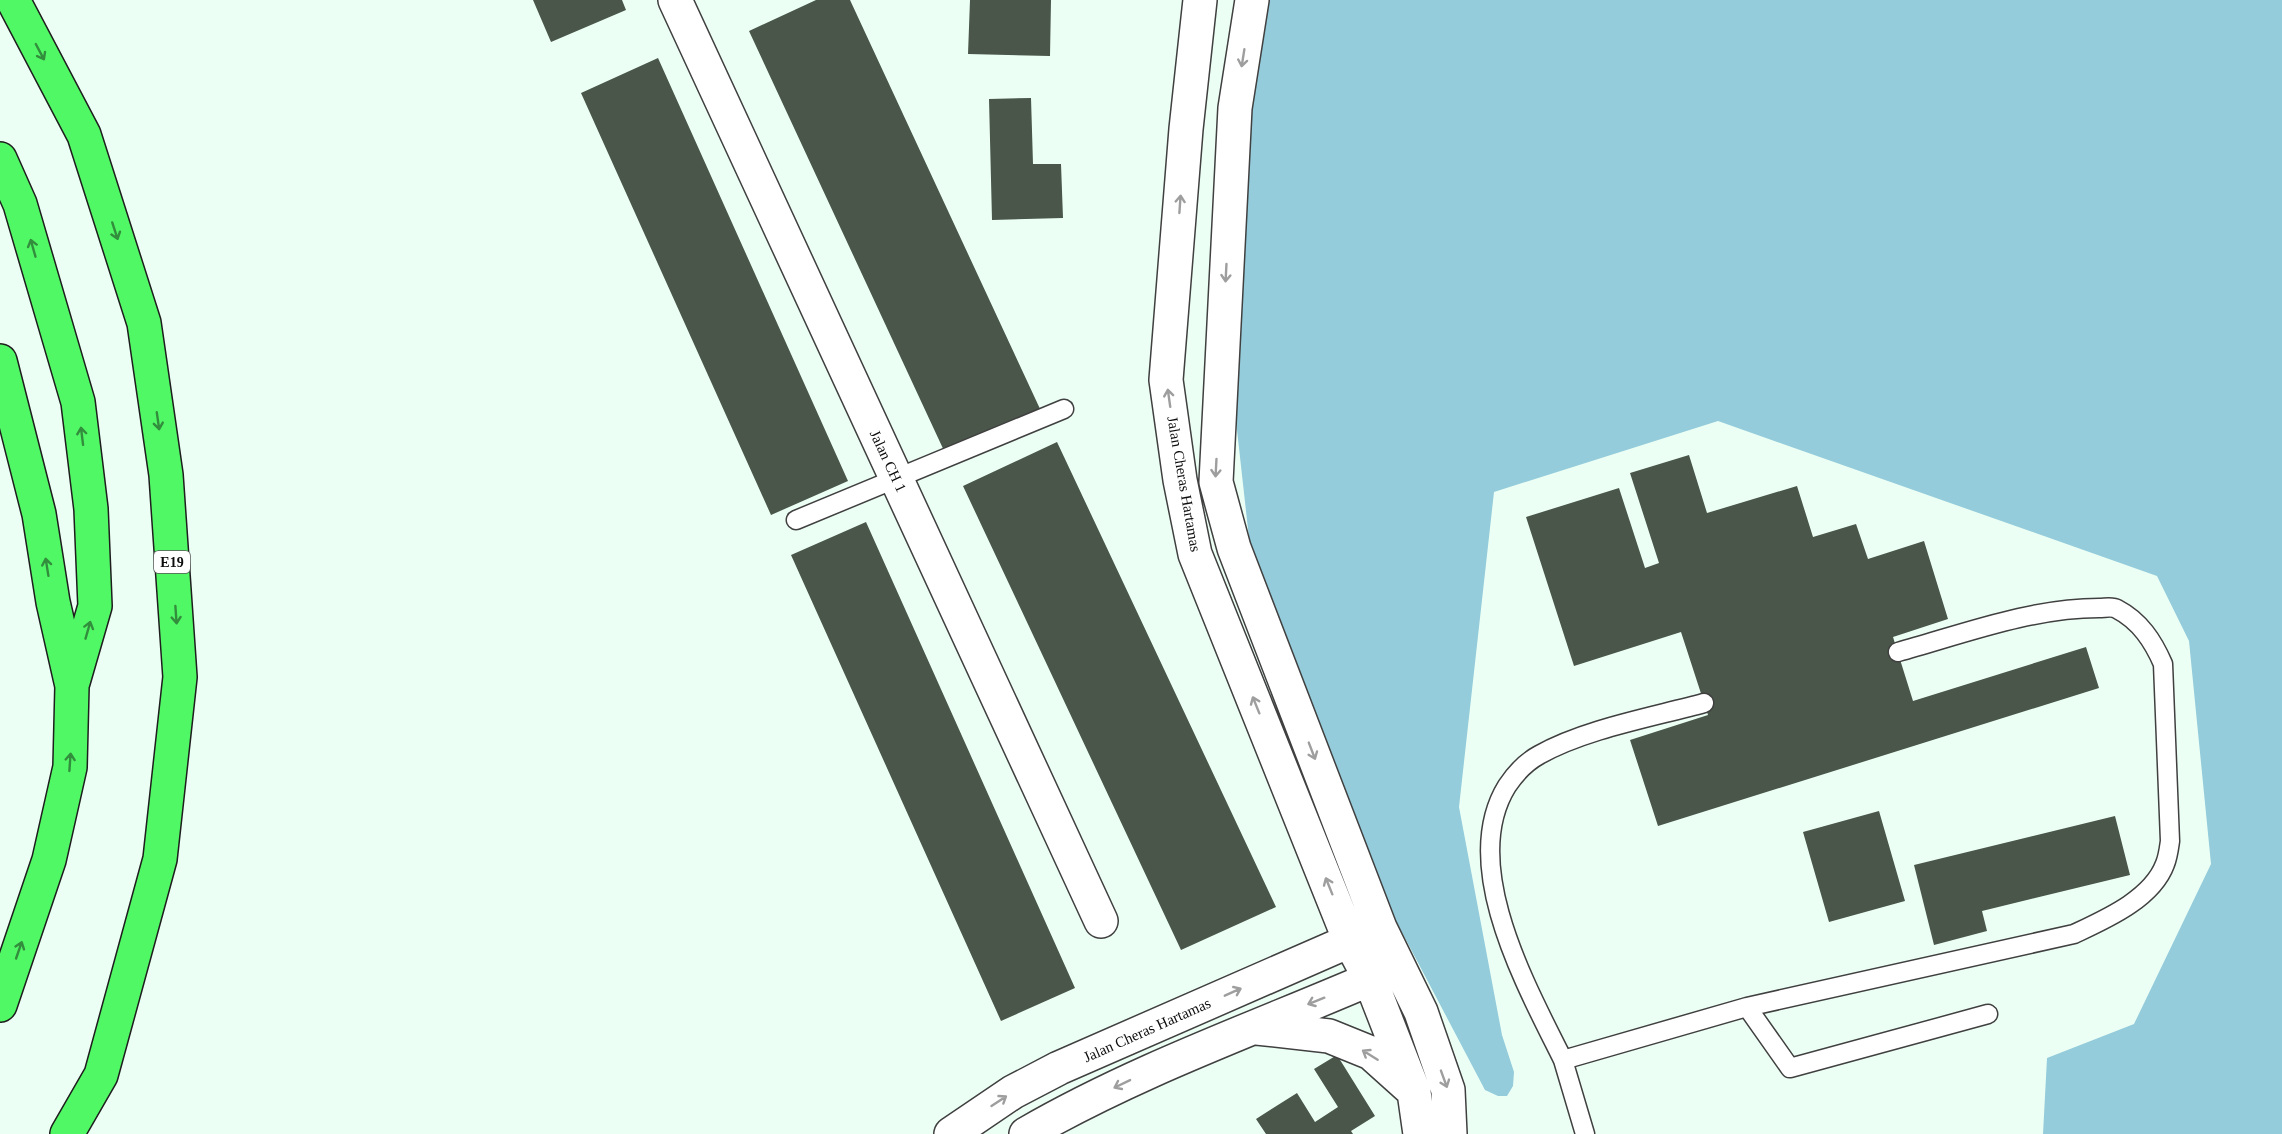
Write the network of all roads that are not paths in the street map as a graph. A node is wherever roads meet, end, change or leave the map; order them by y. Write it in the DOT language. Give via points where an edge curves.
graph roads {
  1 [pos="13,0"];
  2 [pos="675,0"];
  3 [pos="1200,0"];
  4 [pos="1252,0"];
  5 [pos="0,159"];
  6 [pos="0,361"];
  7 [pos="1064,409"];
  8 [pos="897,479"];
  9 [pos="796,520"];
  10 [pos="1898,652"];
  11 [pos="72,686"];
  12 [pos="1704,703"];
  13 [pos="1101,921"];
  14 [pos="1365,934"];
  15 [pos="1385,973"];
  16 [pos="0,1005"];
  17 [pos="1747,1007"];
  18 [pos="1989,1014"];
  19 [pos="1252,1027"];
  20 [pos="1152,1028"];
  21 [pos="1563,1060"];
  22 [pos="1168,1062"];
  23 [pos="1414,1092"];
  24 [pos="67,1134"];
  25 [pos="951,1134"];
  26 [pos="1026,1134"];
  27 [pos="1420,1134"];
  28 [pos="1450,1134"];
  29 [pos="1585,1134"];
  1 -- 24 [label="highway, E19, one-way" via="84,135 144,323 166,476 180,677 160,859 101,1075"];
  2 -- 8 [label="street, Jalan CH 1"];
  14 -- 3 [label="street, Jalan Cheras Hartamas, one-way" via="1195,554 1180,480 1166,380"];
  4 -- 14 [label="street, Jalan Cheras Hartamas, one-way" via="1235,108 1216,482 1234,548"];
  11 -- 5 [label="highway, one-way" via="94,606 91,509 78,402 20,204"];
  11 -- 6 [label="highway, one-way" via="39,514"];
  7 -- 8 [label="lane"];
  8 -- 9 [label="lane"];
  8 -- 13 [label="street, Jalan CH 1"];
  10 -- 17 [label="lane" via="2068,608 2115,608 2139,624 2163,664 2170,841 2165,864 2152,884 2118,913 2074,934"];
  16 -- 11 [label="highway, one-way" via="49,860 70,767"];
  12 -- 21 [label="lane" via="1574,738 1537,755 1515,774 1498,801 1490,834 1492,874 1501,918 1518,969"];
  14 -- 15 [label="street, Jalan Cheras Hartamas"];
  20 -- 14 [label="street, Jalan Cheras Hartamas, one-way"];
  15 -- 19 [label="street, one-way"];
  15 -- 23 [label="street"];
  15 -- 28 [label="street, one-way" via="1421,1012 1448,1090"];
  17 -- 18 [label="lane" via="1790,1068"];
  17 -- 21 [label="lane"];
  19 -- 22 [label="street"];
  23 -- 19 [label="street, one-way" via="1371,1053 1329,1036"];
  20 -- 22 [label="street"];
  25 -- 20 [label="street, Jalan Cheras Hartamas, one-way" via="1013,1092"];
  21 -- 29 [label="lane"];
  22 -- 26 [label="street, one-way"];
  23 -- 27 [label="street"];
}
